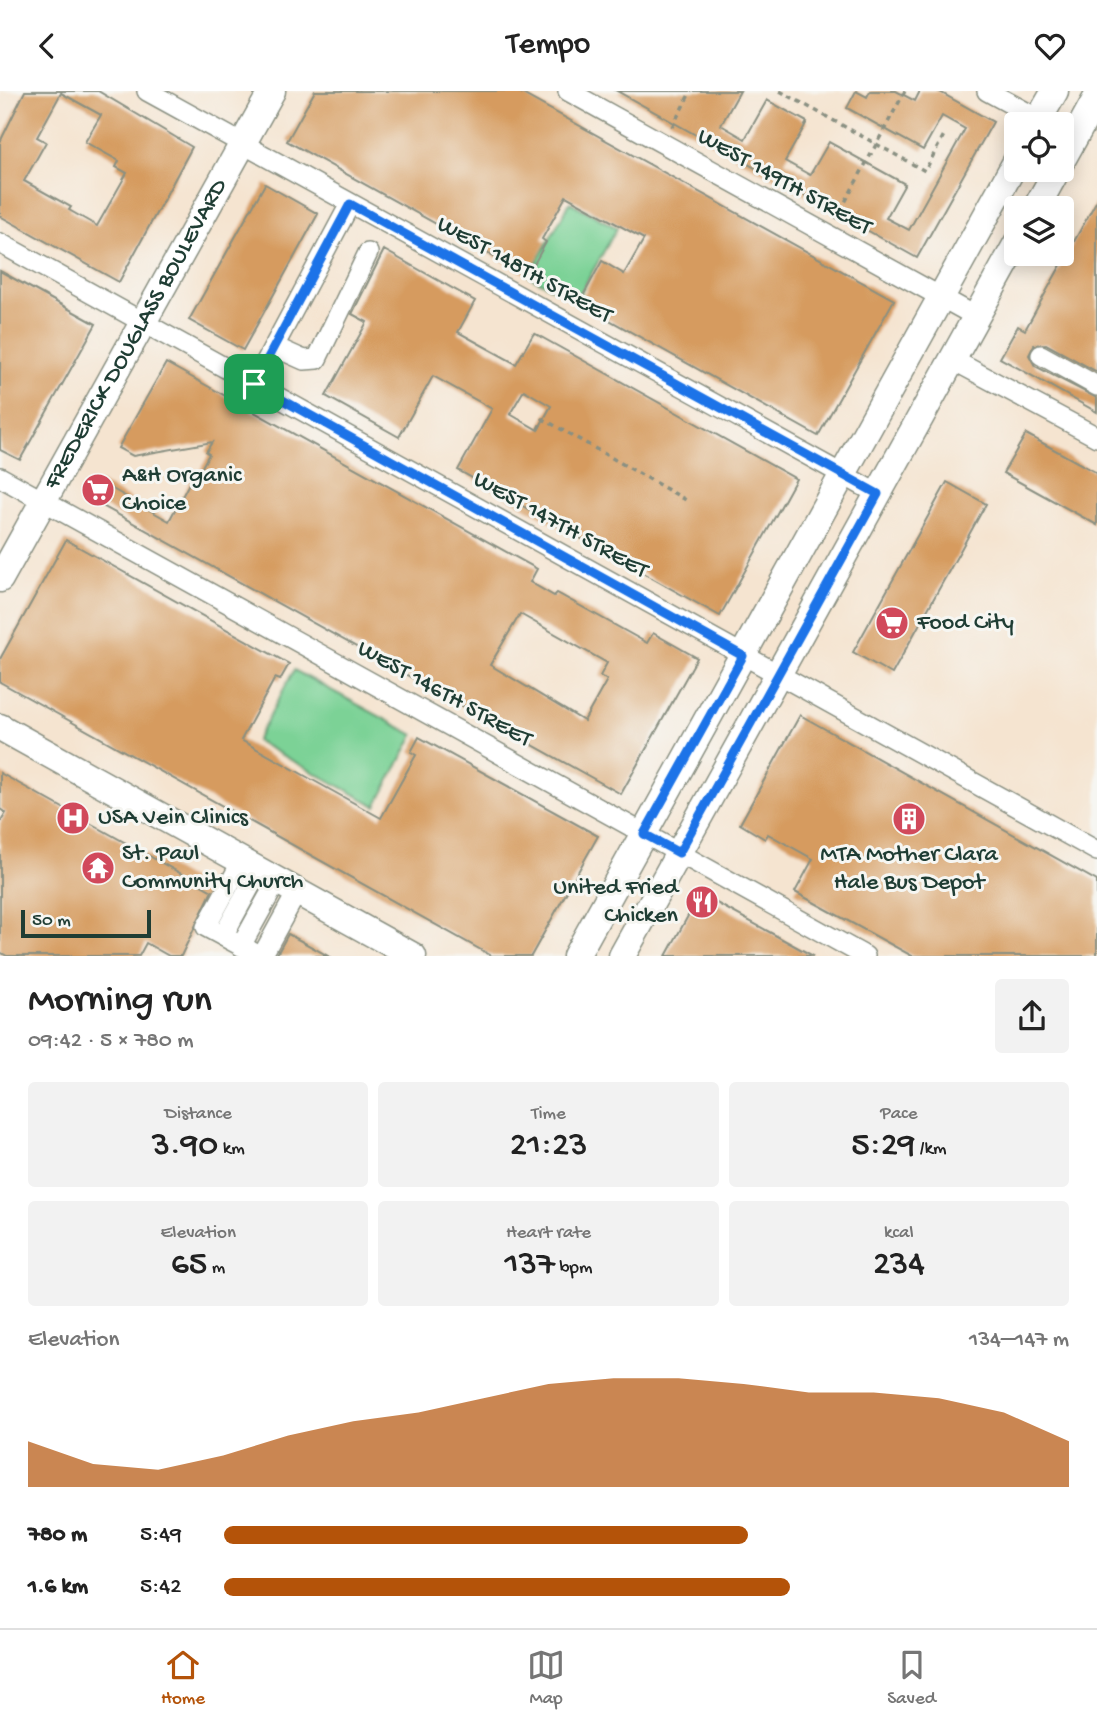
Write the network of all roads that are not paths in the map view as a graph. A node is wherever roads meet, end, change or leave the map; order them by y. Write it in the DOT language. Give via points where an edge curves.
graph roads {
  1 [pos="147,91"];
  2 [pos="272,91"];
  3 [pos="568,91"];
  4 [pos="987,91"];
  5 [pos="1055,91"];
  6 [pos="1022,112"];
  7 [pos="1046,112"];
  8 [pos="242,144"];
  9 [pos="1005,182"];
  10 [pos="350,204"];
  11 [pos="0,243"];
  12 [pos="368,253"];
  13 [pos="1005,266"];
  14 [pos="941,297"];
  15 [pos="977,317"];
  16 [pos="143,323"];
  17 [pos="275,348"];
  18 [pos="1041,355"];
  19 [pos="953,359"];
  20 [pos="254,384"];
  21 [pos="1097,386"];
  22 [pos="1097,437"];
  23 [pos="842,475"];
  24 [pos="0,477"];
  25 [pos="878,494"];
  26 [pos="44,501"];
  27 [pos="0,579"];
  28 [pos="743,656"];
  29 [pos="778,675"];
  30 [pos="0,727"];
  31 [pos="644,834"];
  32 [pos="1097,851"];
  33 [pos="679,853"];
  34 [pos="269,876"];
  35 [pos="242,946"];
  36 [pos="261,956"];
  37 [pos="413,956"];
  38 [pos="576,956"];
  39 [pos="622,956"];
  40 [pos="865,956"];
  1 -- 8 [label="street, WEST 148TH STREET"];
  2 -- 8 [label="main road, FREDERICK DOUGLASS BOULEVARD"];
  3 -- 14 [label="street, WEST 149TH STREET"];
  4 -- 6 [label="street"];
  5 -- 7 [label="main road"];
  8 -- 10 [label="street, WEST 148TH STREET"];
  8 -- 16 [label="main road, FREDERICK DOUGLASS BOULEVARD"];
  9 -- 14 [label="main road"];
  10 -- 17 [label="street"];
  10 -- 23 [label="street, WEST 148TH STREET"];
  11 -- 16 [label="street, WEST 147TH STREET"];
  12 -- 17 [label="street" via="317,359 304,360"];
  13 -- 15 [label="main road"];
  14 -- 15 [label="street, WEST 149TH STREET"];
  14 -- 23 [label="main road"];
  15 -- 19 [label="main road"];
  16 -- 20 [label="street, WEST 147TH STREET"];
  16 -- 26 [label="main road, FREDERICK DOUGLASS BOULEVARD"];
  17 -- 20 [label="street"];
  18 -- 21 [label="street"];
  19 -- 22 [label="street"];
  19 -- 25 [label="main road"];
  20 -- 28 [label="street, WEST 147TH STREET"];
  23 -- 25 [label="street, WEST 148TH STREET"];
  23 -- 28 [label="main road"];
  24 -- 26 [label="street, WEST 146TH STREET"];
  25 -- 29 [label="main road"];
  26 -- 27 [label="main road, FREDERICK DOUGLASS BOULEVARD"];
  26 -- 31 [label="street, WEST 146TH STREET"];
  28 -- 29 [label="street, WEST 147TH STREET"];
  28 -- 31 [label="main road"];
  29 -- 32 [label="street, WEST 147TH STREET"];
  29 -- 33 [label="main road"];
  30 -- 34 [label="main road"];
  31 -- 33 [label="street, WEST 146TH STREET"];
  31 -- 38 [label="main road"];
  33 -- 39 [label="main road"];
  33 -- 40 [label="street, WEST 146TH STREET"];
  34 -- 35 [label="street"];
  34 -- 35 [label="street" via="223,936"];
  34 -- 36 [label="street"];
  34 -- 37 [label="main road"];
  35 -- 36 [label="street"];
}
